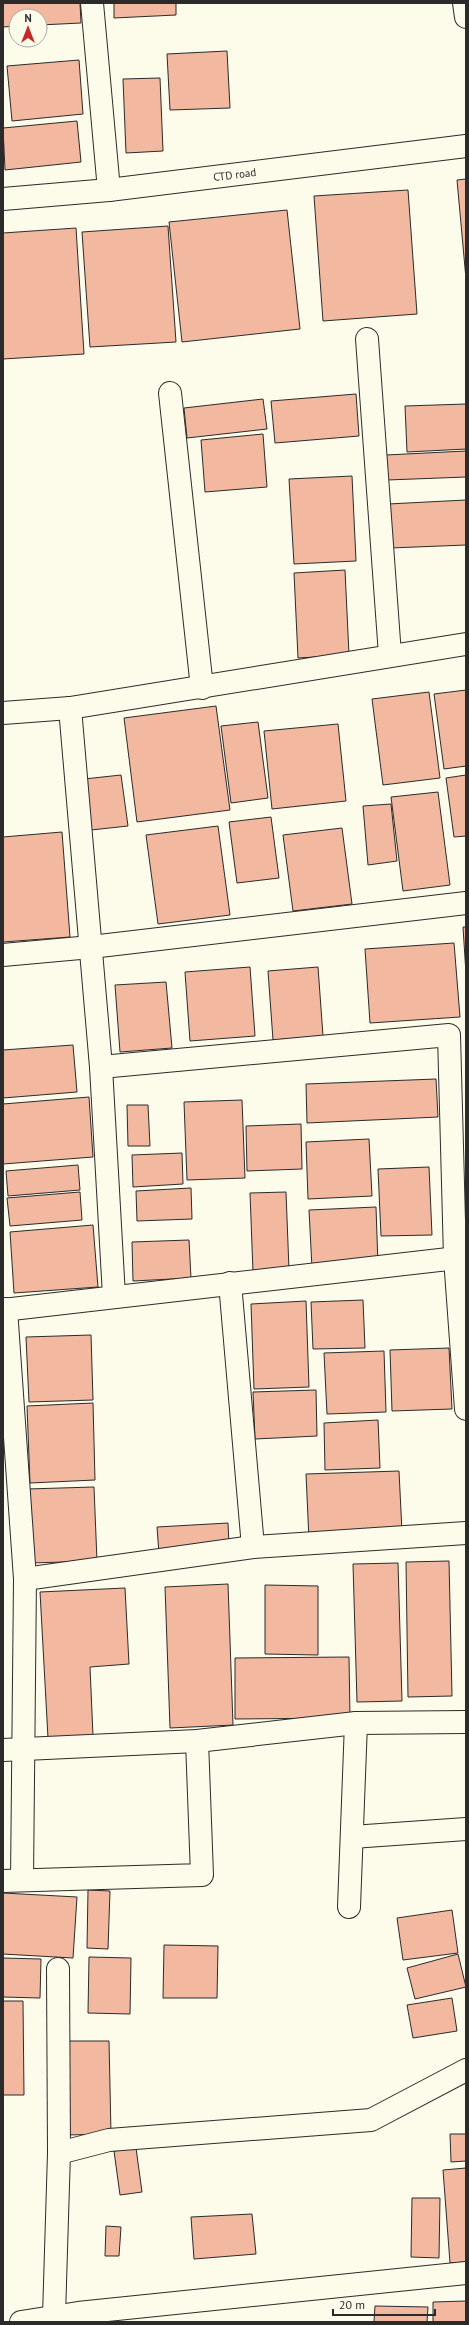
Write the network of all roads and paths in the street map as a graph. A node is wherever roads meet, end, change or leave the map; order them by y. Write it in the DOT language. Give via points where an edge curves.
graph roads {
  1 [pos="92,3"];
  2 [pos="464,3"];
  3 [pos="466,17"];
  4 [pos="466,146"];
  5 [pos="109,190"];
  6 [pos="3,199"];
  7 [pos="367,339"];
  8 [pos="170,393"];
  9 [pos="466,644"];
  10 [pos="390,655"];
  11 [pos="202,688"];
  12 [pos="70,708"];
  13 [pos="3,713"];
  14 [pos="466,903"];
  15 [pos="91,947"];
  16 [pos="3,955"];
  17 [pos="101,1067"];
  18 [pos="461,1258"];
  19 [pos="230,1283"];
  20 [pos="114,1296"];
  21 [pos="4,1309"];
  22 [pos="466,1409"];
  23 [pos="466,1533"];
  24 [pos="253,1547"];
  25 [pos="25,1579"];
  26 [pos="466,1722"];
  27 [pos="356,1723"];
  28 [pos="197,1741"];
  29 [pos="24,1749"];
  30 [pos="3,1750"];
  31 [pos="466,1829"];
  32 [pos="352,1837"];
  33 [pos="13,1881"];
  34 [pos="349,1907"];
  35 [pos="58,1970"];
  36 [pos="466,2070"];
  37 [pos="59,2153"];
  38 [pos="466,2273"];
  39 [pos="54,2316"];
  40 [pos="21,2322"];
  1 -- 5 [label="street"];
  2 -- 3 [label="street"];
  4 -- 5 [label="street, CTD road"];
  5 -- 6 [label="street, CTD road"];
  7 -- 10 [label="street"];
  8 -- 11 [label="street"];
  9 -- 10 [label="street"];
  10 -- 11 [label="street"];
  11 -- 12 [label="street"];
  12 -- 13 [label="street"];
  12 -- 15 [label="street"];
  14 -- 15 [label="street"];
  15 -- 16 [label="street"];
  15 -- 17 [label="street"];
  17 -- 18 [label="street" via="449,1035"];
  17 -- 20 [label="street"];
  18 -- 19 [label="street"];
  18 -- 22 [label="street"];
  19 -- 20 [label="street"];
  19 -- 24 [label="street"];
  20 -- 21 [label="street"];
  21 -- 25 [label="street"];
  23 -- 24 [label="street"];
  24 -- 25 [label="street"];
  25 -- 29 [label="street"];
  26 -- 27 [label="street"];
  27 -- 28 [label="street"];
  27 -- 32 [label="street"];
  28 -- 29 [label="street"];
  28 -- 33 [label="street" via="202,1875"];
  29 -- 30 [label="street"];
  29 -- 33 [label="street"];
  31 -- 32 [label="street"];
  32 -- 34 [label="street"];
  35 -- 37 [label="street"];
  36 -- 37 [label="street" via="371,2120 109,2140"];
  37 -- 39 [label="street"];
  38 -- 39 [label="street"];
  39 -- 40 [label="street"];
}
